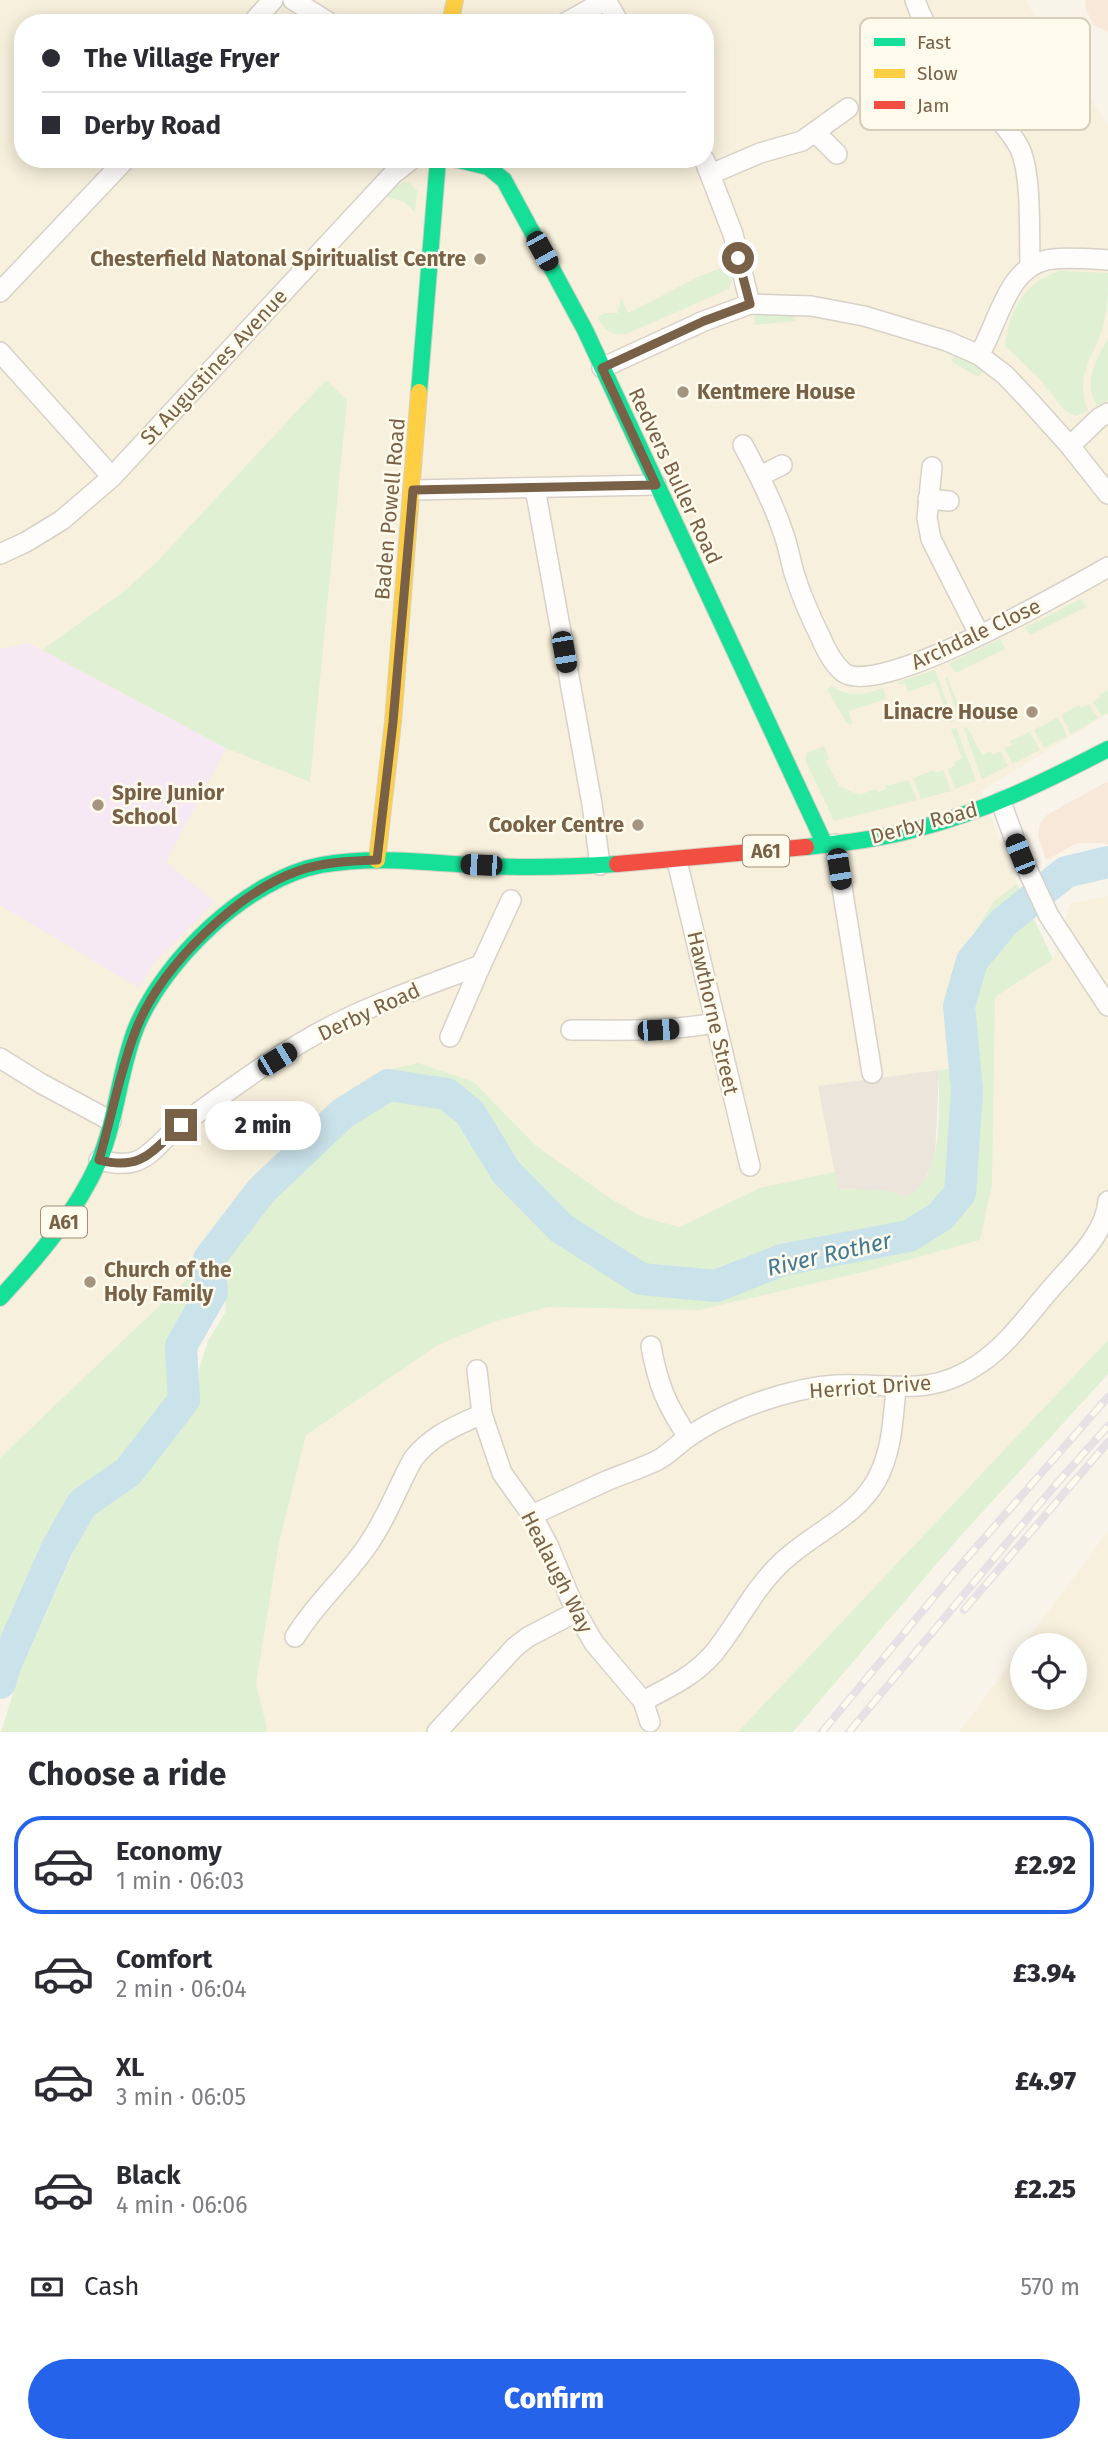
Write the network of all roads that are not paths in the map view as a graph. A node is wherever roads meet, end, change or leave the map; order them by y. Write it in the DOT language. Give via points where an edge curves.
graph roads {
  1 [pos="273,0"];
  2 [pos="293,0"];
  3 [pos="606,0"];
  4 [pos="915,0"];
  5 [pos="260,14"];
  6 [pos="316,14"];
  7 [pos="581,14"];
  8 [pos="922,18"];
  9 [pos="848,108"];
  10 [pos="1008,130"];
  11 [pos="816,133"];
  12 [pos="837,154"];
  13 [pos="714,164"];
  14 [pos="117,168"];
  15 [pos="401,168"];
  16 [pos="437,168"];
  17 [pos="492,168"];
  18 [pos="709,168"];
  19 [pos="1108,260"];
  20 [pos="1030,266"];
  21 [pos="0,292"];
  22 [pos="750,304"];
  23 [pos="0,352"];
  24 [pos="979,355"];
  25 [pos="602,368"];
  26 [pos="1108,413"];
  27 [pos="743,445"];
  28 [pos="1070,446"];
  29 [pos="782,465"];
  30 [pos="932,467"];
  31 [pos="760,476"];
  32 [pos="112,477"];
  33 [pos="656,485"];
  34 [pos="535,488"];
  35 [pos="413,490"];
  36 [pos="1108,494"];
  37 [pos="928,499"];
  38 [pos="949,501"];
  39 [pos="0,554"];
  40 [pos="1108,567"];
  41 [pos="979,635"];
  42 [pos="1108,749"];
  43 [pos="1001,802"];
  44 [pos="830,844"];
  45 [pos="377,860"];
  46 [pos="677,861"];
  47 [pos="600,864"];
  48 [pos="511,900"];
  49 [pos="481,965"];
  50 [pos="1108,1006"];
  51 [pos="714,1023"];
  52 [pos="571,1030"];
  53 [pos="450,1037"];
  54 [pos="0,1058"];
  55 [pos="872,1073"];
  56 [pos="111,1121"];
  57 [pos="99,1160"];
  58 [pos="750,1166"];
  59 [pos="1108,1201"];
  60 [pos="0,1298"];
  61 [pos="651,1346"];
  62 [pos="477,1370"];
  63 [pos="896,1388"];
  64 [pos="482,1414"];
  65 [pos="688,1437"];
  66 [pos="532,1515"];
  67 [pos="576,1612"];
  68 [pos="295,1637"];
  69 [pos="643,1702"];
  70 [pos="650,1722"];
  71 [pos="437,1732"];
  1 -- 5 [label="street"];
  2 -- 6 [label="street"];
  3 -- 7 [label="street"];
  4 -- 8 [label="street"];
  9 -- 11 [label="street"];
  10 -- 20 [label="street" via="1026,173"];
  11 -- 12 [label="street"];
  11 -- 13 [label="street" via="802,141"];
  14 -- 21 [label="street"];
  15 -- 32 [label="street, St Augustines Avenue"];
  16 -- 35 [label="main road, Baden Powell Road"];
  17 -- 25 [label="main road, Redvers Buller Road" via="504,180"];
  18 -- 22 [label="street" via="733,234"];
  19 -- 20 [label="street" via="1049,259"];
  20 -- 24 [label="street" via="1007,294"];
  22 -- 24 [label="street" via="811,306 864,316"];
  22 -- 25 [label="street"];
  23 -- 32 [label="street"];
  24 -- 28 [label="street" via="1005,375"];
  25 -- 33 [label="main road, Redvers Buller Road"];
  26 -- 28 [label="street"];
  27 -- 31 [label="street, Archdale Close"];
  28 -- 36 [label="street"];
  29 -- 31 [label="street"];
  30 -- 37 [label="street"];
  31 -- 41 [label="street, Archdale Close" via="807,609 825,648 844,673 862,678 906,667"];
  32 -- 39 [label="street, St Augustines Avenue" via="62,520"];
  33 -- 34 [label="street"];
  33 -- 44 [label="main road, Redvers Buller Road"];
  34 -- 35 [label="street"];
  34 -- 47 [label="street"];
  35 -- 45 [label="main road, Baden Powell Road"];
  37 -- 38 [label="street"];
  37 -- 41 [label="street" via="930,539"];
  40 -- 41 [label="street, Archdale Close"];
  42 -- 43 [label="main road, Derby Road / A61"];
  43 -- 44 [label="main road, Derby Road / A61" via="931,825"];
  43 -- 50 [label="street" via="1049,916"];
  44 -- 46 [label="main road, Derby Road / A61"];
  44 -- 55 [label="street"];
  45 -- 47 [label="main road, Derby Road / A61"];
  45 -- 56 [label="main road, A61" via="323,865 288,875 262,889 194,943 155,991 137,1027"];
  46 -- 47 [label="main road, Derby Road / A61"];
  46 -- 51 [label="street, Hawthorne Street"];
  48 -- 49 [label="street"];
  49 -- 53 [label="street"];
  49 -- 57 [label="street, Derby Road" via="336,1024 258,1070 181,1125 141,1161 119,1165"];
  51 -- 52 [label="street" via="658,1030"];
  51 -- 58 [label="street, Hawthorne Street"];
  54 -- 56 [label="street"];
  56 -- 57 [label="main road, A61"];
  57 -- 60 [label="main road, A61" via="62,1225"];
  59 -- 63 [label="street, Herriot Drive" via="1094,1238 1000,1346 954,1378 927,1387"];
  61 -- 65 [label="street" via="664,1368 668,1407"];
  62 -- 64 [label="street, Healaugh Way"];
  63 -- 65 [label="street, Herriot Drive" via="834,1385 779,1396 747,1406"];
  63 -- 69 [label="street" via="885,1461 864,1498 782,1561 696,1670"];
  64 -- 66 [label="street, Healaugh Way" via="502,1473"];
  64 -- 68 [label="street" via="438,1434 421,1448 368,1545 352,1568 302,1609"];
  65 -- 66 [label="street, Herriot Drive" via="662,1458"];
  66 -- 67 [label="street, Healaugh Way"];
  67 -- 69 [label="street, Healaugh Way" via="594,1643"];
  67 -- 71 [label="street" via="515,1647"];
  69 -- 70 [label="street, Healaugh Way"];
}
